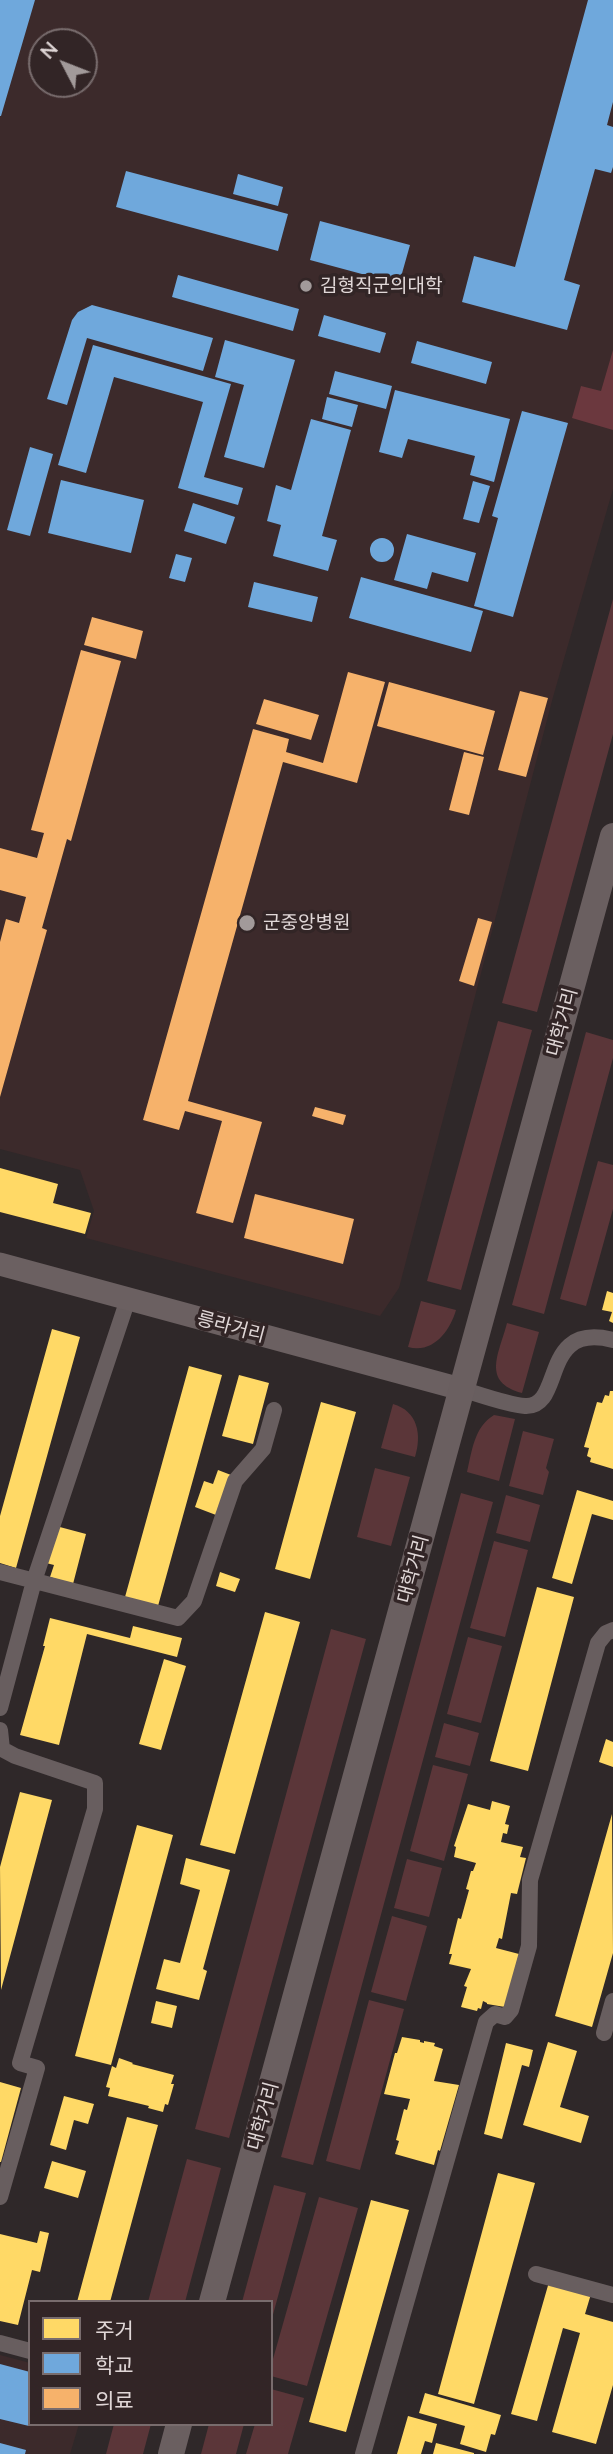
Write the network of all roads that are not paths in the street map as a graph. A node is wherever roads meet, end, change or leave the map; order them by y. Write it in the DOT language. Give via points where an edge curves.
graph roads {
  1 [pos="613,836"];
  2 [pos="0,1264"];
  3 [pos="128,1299"];
  4 [pos="613,1340"];
  5 [pos="461,1389"];
  6 [pos="274,1410"];
  7 [pos="0,1572"];
  8 [pos="34,1581"];
  9 [pos="613,1630"];
  10 [pos="0,1708"];
  11 [pos="0,1730"];
  12 [pos="1,1752"];
  13 [pos="613,2001"];
  14 [pos="604,2033"];
  15 [pos="0,2197"];
  16 [pos="536,2274"];
  17 [pos="613,2295"];
  18 [pos="213,2300"];
  19 [pos="0,2343"];
  20 [pos="28,2350"];
  21 [pos="178,2426"];
  22 [pos="171,2454"];
  23 [pos="363,2454"];
  1 -- 5 [label="main road, 대학거리"];
  2 -- 3 [label="main road, 릉라거리"];
  3 -- 5 [label="main road, 릉라거리"];
  3 -- 8 [label="street"];
  4 -- 5 [label="street" via="597,1335 578,1339 562,1352 538,1402 526,1407"];
  5 -- 18 [label="main road, 대학거리"];
  6 -- 8 [label="street" via="263,1449 235,1481 194,1601 178,1618"];
  7 -- 8 [label="street"];
  8 -- 10 [label="street"];
  9 -- 23 [label="street" via="598,1643 530,1880 529,1947 511,2010 505,2017 495,2014 486,2022"];
  11 -- 12 [label="street"];
  12 -- 15 [label="street" via="95,1783 95,1809 20,2063 37,2068"];
  13 -- 14 [label="street"];
  16 -- 17 [label="street"];
  19 -- 20 [label="street"];
  21 -- 22 [label="main road"];
}
